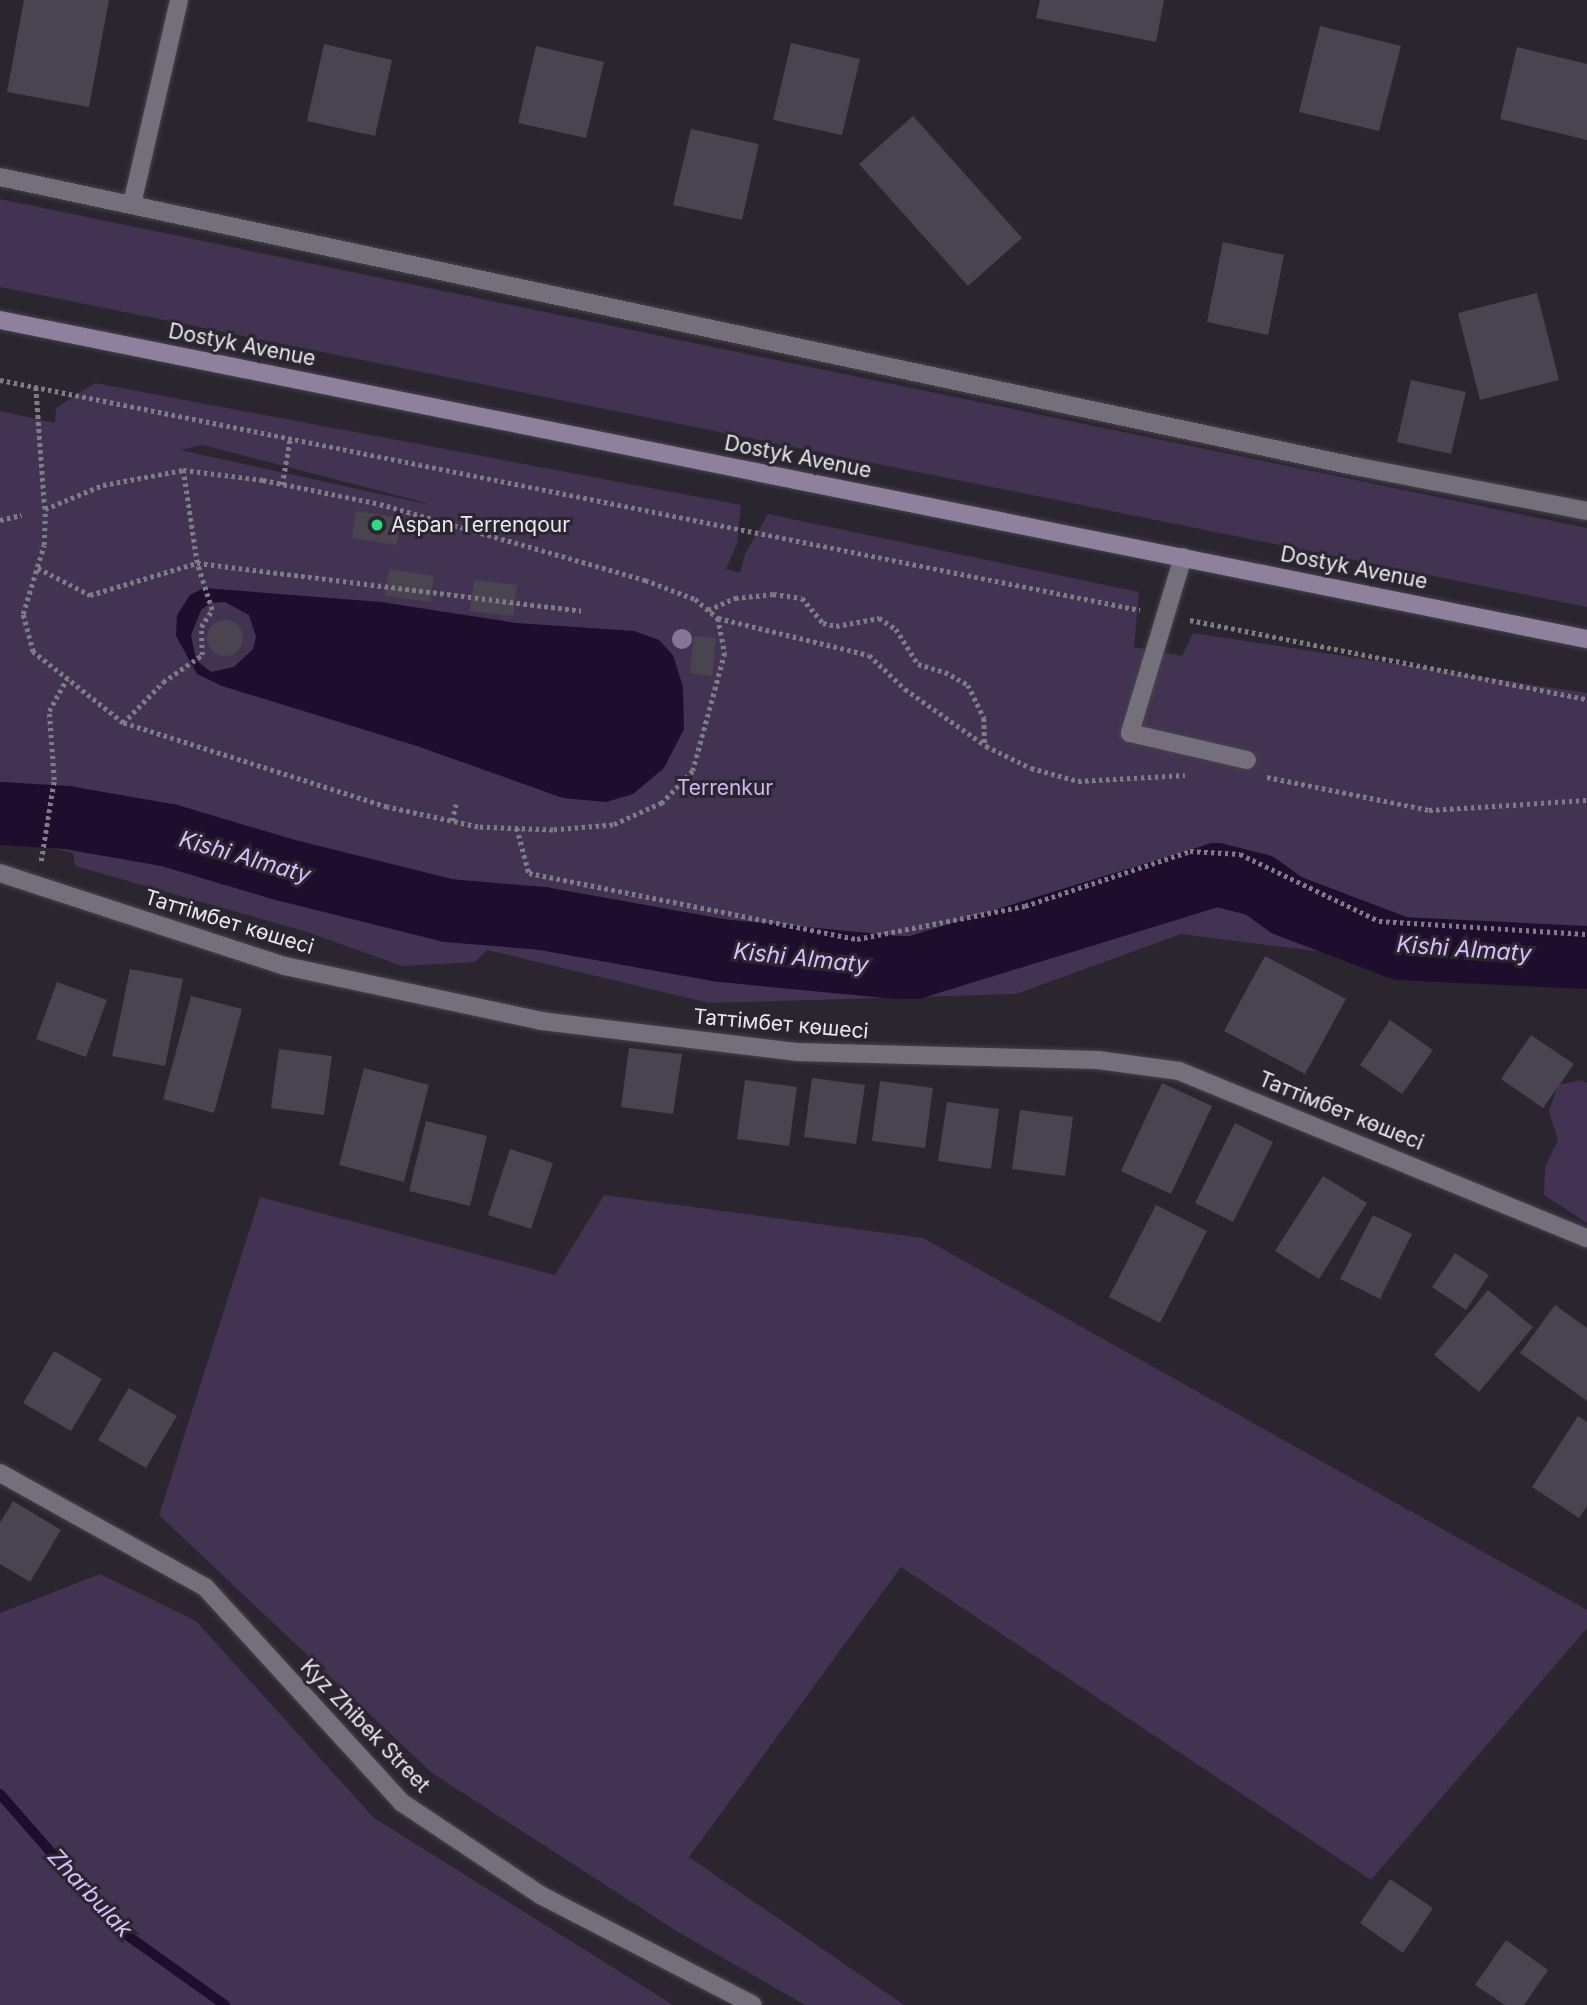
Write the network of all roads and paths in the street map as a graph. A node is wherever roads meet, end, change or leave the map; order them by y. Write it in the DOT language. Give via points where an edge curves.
graph roads {
  1 [pos="179,0"];
  2 [pos="0,177"];
  3 [pos="132,204"];
  4 [pos="0,320"];
  5 [pos="0,380"];
  6 [pos="36,387"];
  7 [pos="290,439"];
  8 [pos="183,471"];
  9 [pos="282,485"];
  10 [pos="45,509"];
  11 [pos="1587,511"];
  12 [pos="21,515"];
  13 [pos="0,520"];
  14 [pos="1183,557"];
  15 [pos="197,564"];
  16 [pos="37,570"];
  17 [pos="708,610"];
  18 [pos="581,611"];
  19 [pos="1166,615"];
  20 [pos="718,618"];
  21 [pos="1587,639"];
  22 [pos="850,649"];
  23 [pos="67,679"];
  24 [pos="1587,699"];
  25 [pos="123,723"];
  26 [pos="986,746"];
  27 [pos="1247,760"];
  28 [pos="457,804"];
  29 [pos="452,821"];
  30 [pos="517,828"];
  31 [pos="43,845"];
  32 [pos="0,873"];
  33 [pos="1587,934"];
  34 [pos="1587,1238"];
  35 [pos="0,1473"];
  36 [pos="753,2005"];
  1 -- 3 [label="street"];
  2 -- 3 [label="street"];
  3 -- 11 [label="street" via="1354,467"];
  4 -- 14 [label="main road, Dostyk Avenue"];
  5 -- 6 [label="path"];
  6 -- 7 [label="path"];
  6 -- 10 [label="path"];
  7 -- 9 [label="path"];
  7 -- 19 [label="path"];
  8 -- 9 [label="path"];
  8 -- 10 [label="path" via="103,485"];
  8 -- 15 [label="path"];
  9 -- 17 [label="path" via="380,504 645,580 695,598"];
  10 -- 16 [label="path"];
  12 -- 13 [label="path"];
  14 -- 19 [label="street"];
  14 -- 21 [label="main road, Dostyk Avenue"];
  15 -- 16 [label="path" via="90,595"];
  15 -- 18 [label="path"];
  15 -- 25 [label="path" via="211,606 201,627 198,659 163,682"];
  16 -- 23 [label="path" via="23,614 33,652"];
  17 -- 20 [label="path"];
  17 -- 26 [label="path" via="735,598 773,594 802,598 823,623 836,626 879,618 896,629 918,664 968,685 984,718"];
  19 -- 24 [label="path"];
  19 -- 27 [label="street" via="1130,733"];
  20 -- 22 [label="path"];
  20 -- 30 [label="path" via="725,653 693,771 662,803 613,825"];
  23 -- 25 [label="path"];
  23 -- 31 [label="path" via="49,711 54,780"];
  25 -- 29 [label="path" via="387,807"];
  28 -- 29 [label="path"];
  29 -- 30 [label="path"];
  30 -- 33 [label="path" via="529,873 857,939 1047,900 1190,851 1240,854 1379,921"];
  32 -- 34 [label="street, Таттімбет көшесі" via="285,965 541,1021 797,1052 1098,1060 1179,1071"];
  35 -- 36 [label="street, Kyz Zhibek Street" via="205,1587 401,1802 542,1896"];
}
